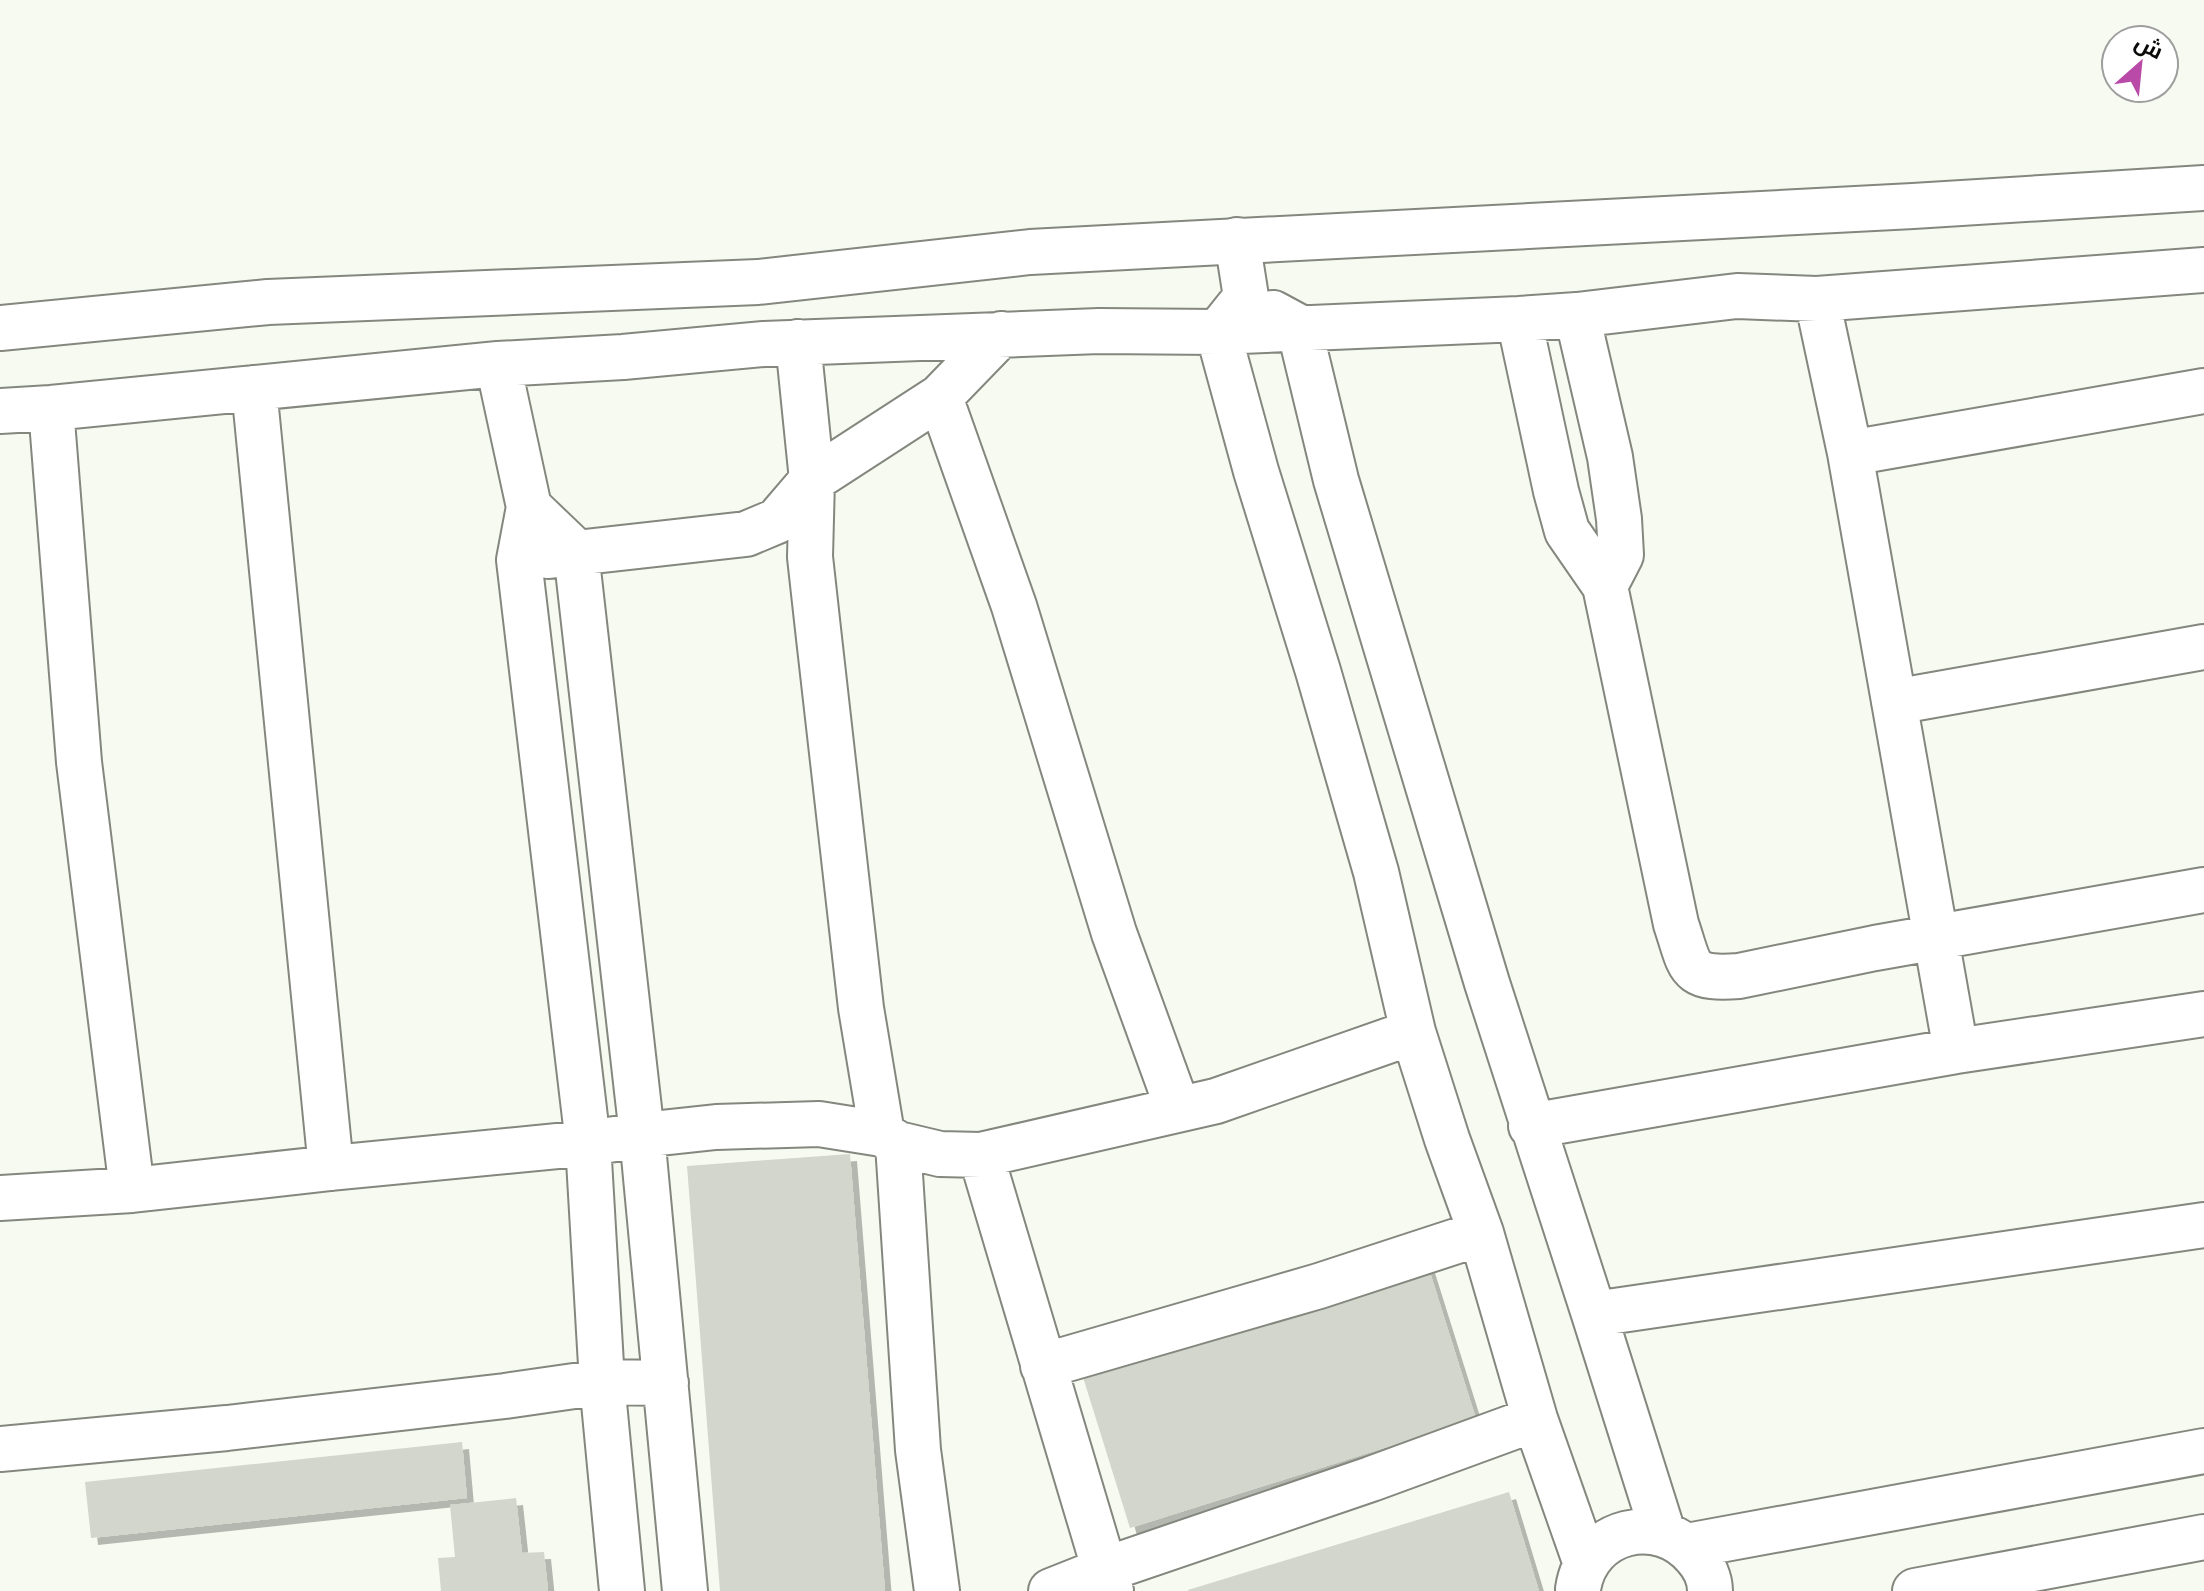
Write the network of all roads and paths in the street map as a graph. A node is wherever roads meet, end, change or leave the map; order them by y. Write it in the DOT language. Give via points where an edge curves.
graph roads {
  1 [pos="2204,188"];
  2 [pos="1237,240"];
  3 [pos="2204,270"];
  4 [pos="1246,297"];
  5 [pos="1817,299"];
  6 [pos="1577,315"];
  7 [pos="1519,319"];
  8 [pos="1299,327"];
  9 [pos="0,328"];
  10 [pos="1218,332"];
  11 [pos="1001,334"];
  12 [pos="798,342"];
  13 [pos="498,364"];
  14 [pos="254,388"];
  15 [pos="2204,391"];
  16 [pos="940,397"];
  17 [pos="51,408"];
  18 [pos="0,411"];
  19 [pos="1850,453"];
  20 [pos="812,480"];
  21 [pos="529,507"];
  22 [pos="576,552"];
  23 [pos="519,560"];
  24 [pos="1605,586"];
  25 [pos="2204,647"];
  26 [pos="1894,702"];
  27 [pos="2204,890"];
  28 [pos="1936,938"];
  29 [pos="2204,1014"];
  30 [pos="1413,1032"];
  31 [pos="1956,1051"];
  32 [pos="1178,1109"];
  33 [pos="1531,1126"];
  34 [pos="642,1135"];
  35 [pos="890,1139"];
  36 [pos="588,1143"];
  37 [pos="981,1155"];
  38 [pos="331,1168"];
  39 [pos="132,1190"];
  40 [pos="0,1198"];
  41 [pos="2204,1225"];
  42 [pos="1481,1233"];
  43 [pos="1594,1314"];
  44 [pos="1043,1366"];
  45 [pos="602,1382"];
  46 [pos="666,1383"];
  47 [pos="1535,1419"];
  48 [pos="0,1449"];
  49 [pos="2204,1451"];
  50 [pos="2204,1537"];
  51 [pos="1675,1540"];
  52 [pos="1582,1577"];
  53 [pos="1107,1580"];
  54 [pos="622,1591"];
  55 [pos="685,1591"];
  56 [pos="937,1591"];
  57 [pos="1051,1591"];
  58 [pos="1710,1591"];
  59 [pos="1915,1591"];
  1 -- 2 [label="street"];
  2 -- 4 [label="street"];
  2 -- 9 [label="street" via="1030,252 758,282 268,302"];
  3 -- 5 [label="street"];
  4 -- 8 [label="street"];
  4 -- 10 [label="street"];
  5 -- 6 [label="street" via="1737,296"];
  5 -- 19 [label="street"];
  6 -- 7 [label="street"];
  6 -- 24 [label="street" via="1619,519 1621,555"];
  7 -- 8 [label="street"];
  7 -- 24 [label="street" via="1567,531"];
  8 -- 10 [label="street"];
  8 -- 33 [label="street" via="1336,480"];
  10 -- 11 [label="street"];
  10 -- 30 [label="street" via="1376,872"];
  11 -- 12 [label="street"];
  11 -- 16 [label="street"];
  12 -- 13 [label="street"];
  12 -- 20 [label="street"];
  13 -- 14 [label="street"];
  13 -- 21 [label="street"];
  14 -- 17 [label="street"];
  14 -- 38 [label="street"];
  15 -- 19 [label="street"];
  16 -- 20 [label="street"];
  16 -- 32 [label="street" via="1014,606 1114,933"];
  17 -- 18 [label="street"];
  17 -- 39 [label="street" via="79,762"];
  19 -- 26 [label="street"];
  20 -- 22 [label="street" via="777,521 746,534"];
  20 -- 35 [label="street" via="810,557 861,1008"];
  21 -- 22 [label="street"];
  21 -- 23 [label="street"];
  22 -- 23 [label="street"];
  22 -- 34 [label="street"];
  23 -- 36 [label="street"];
  24 -- 28 [label="street" via="1676,924 1691,967 1716,978 1739,976"];
  25 -- 26 [label="street"];
  26 -- 28 [label="street"];
  27 -- 28 [label="street"];
  28 -- 31 [label="street"];
  29 -- 31 [label="street"];
  30 -- 32 [label="street" via="1216,1101"];
  30 -- 42 [label="street"];
  31 -- 33 [label="street"];
  32 -- 37 [label="street"];
  33 -- 43 [label="street"];
  34 -- 35 [label="street" via="819,1124"];
  34 -- 36 [label="street"];
  34 -- 46 [label="street"];
  35 -- 37 [label="street" via="940,1154"];
  35 -- 56 [label="street" via="918,1450"];
  36 -- 38 [label="street"];
  36 -- 45 [label="street"];
  37 -- 44 [label="street"];
  38 -- 39 [label="street"];
  39 -- 40 [label="street"];
  41 -- 43 [label="street"];
  42 -- 44 [label="street"];
  42 -- 47 [label="street"];
  43 -- 51 [label="street"];
  44 -- 53 [label="street"];
  45 -- 46 [label="street"];
  45 -- 48 [label="street" via="227,1428"];
  45 -- 54 [label="street"];
  46 -- 55 [label="street"];
  47 -- 52 [label="street"];
  47 -- 53 [label="street"];
  49 -- 51 [label="street"];
  50 -- 59 [label="street"];
  51 -- 52 [label="street" via="1641,1530 1619,1536 1600,1547"];
  51 -- 58 [label="street" via="1702,1564"];
  53 -- 57 [label="street"];
}
